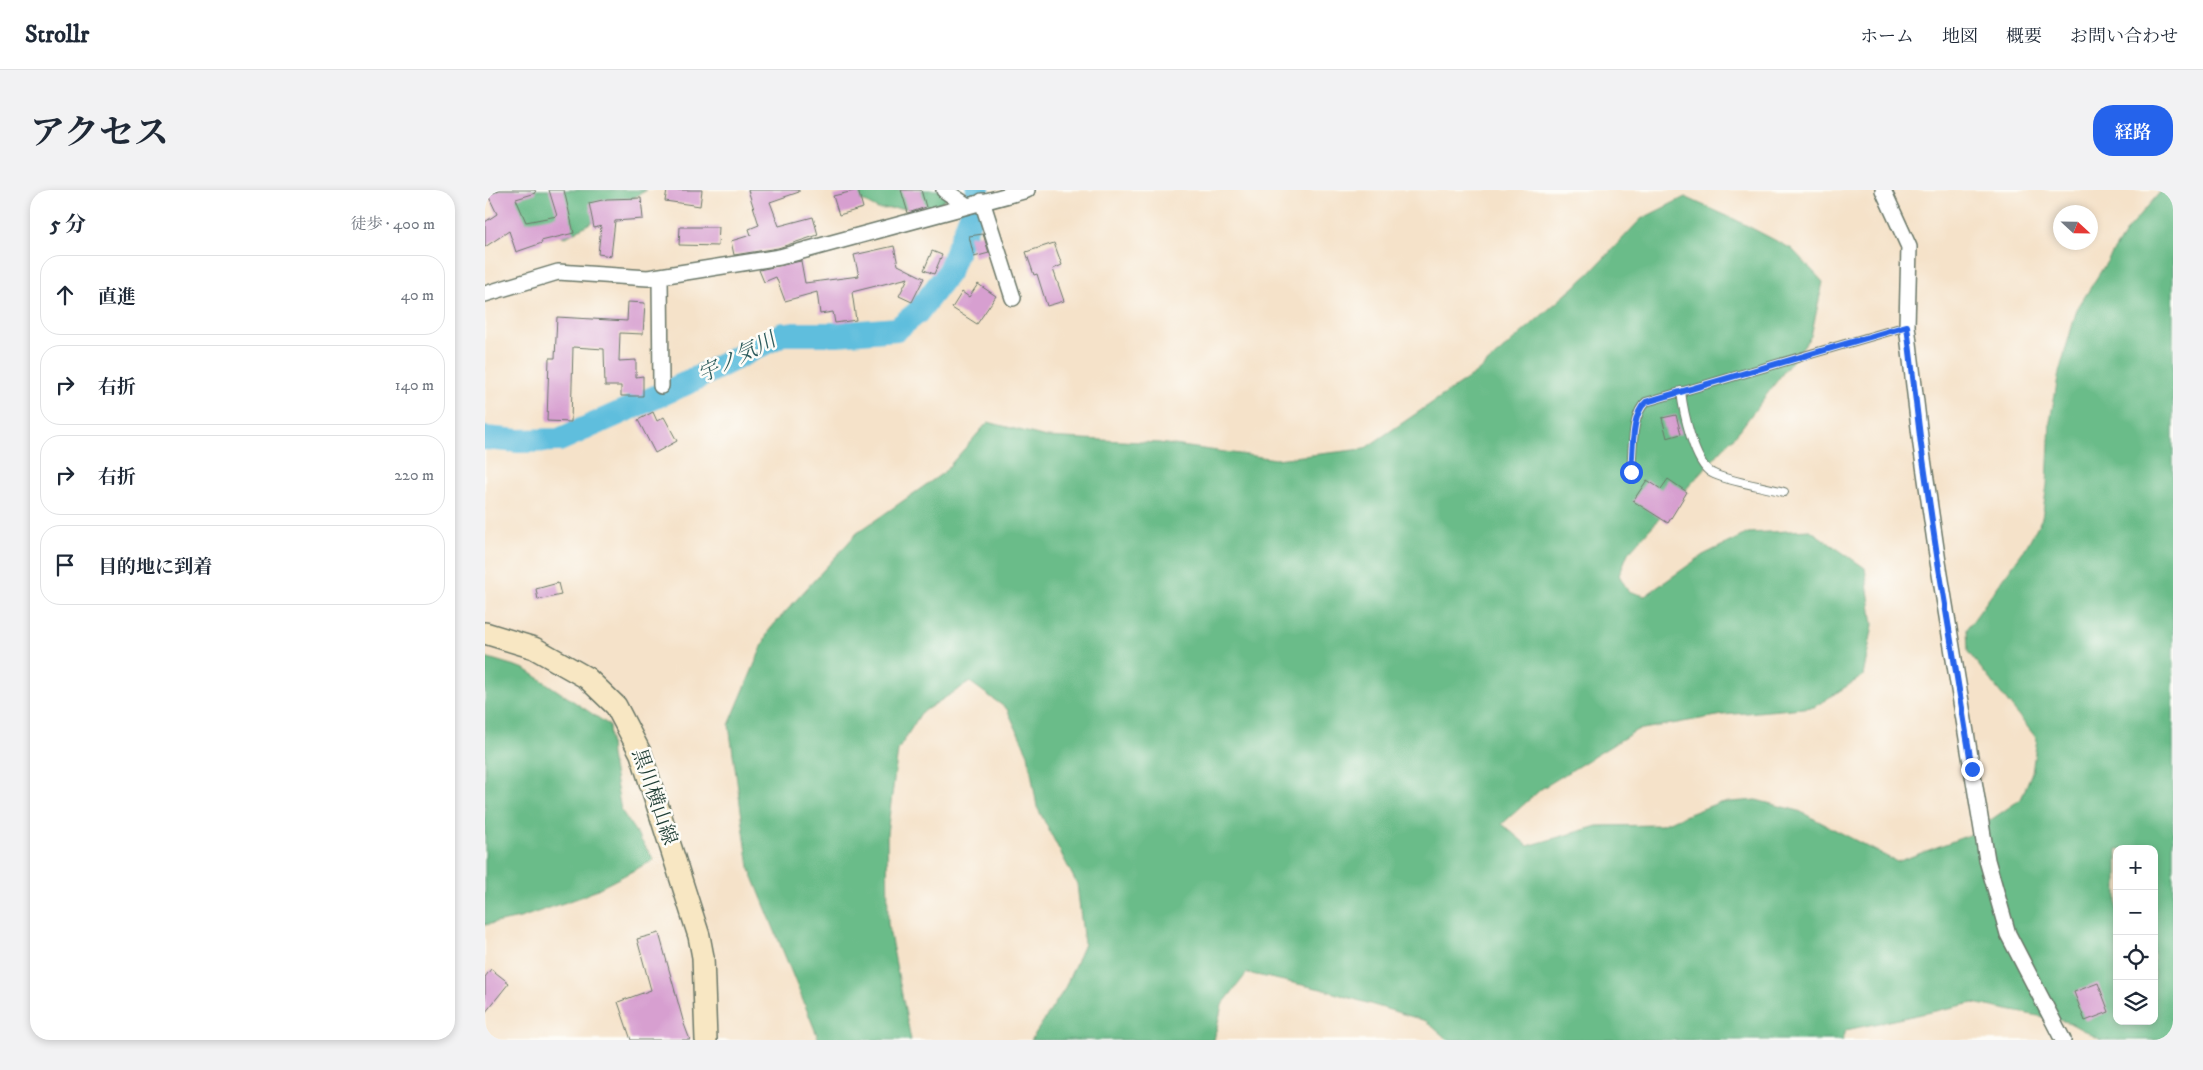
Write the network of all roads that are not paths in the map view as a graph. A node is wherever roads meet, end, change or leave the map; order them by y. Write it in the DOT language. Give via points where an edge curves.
graph roads {
  1 [pos="944,190"];
  2 [pos="1027,190"];
  3 [pos="1883,190"];
  4 [pos="983,201"];
  5 [pos="966,205"];
  6 [pos="660,276"];
  7 [pos="485,294"];
  8 [pos="1013,298"];
  9 [pos="1907,326"];
  10 [pos="661,386"];
  11 [pos="1681,392"];
  12 [pos="1631,472"];
  13 [pos="1784,492"];
  14 [pos="485,633"];
  15 [pos="706,1040"];
  16 [pos="2063,1040"];
  1 -- 5 [label="street"];
  2 -- 4 [label="street"];
  3 -- 9 [label="street" via="1909,247"];
  4 -- 5 [label="street"];
  4 -- 8 [label="street"];
  5 -- 6 [label="street" via="780,257"];
  6 -- 7 [label="street" via="647,278 558,272"];
  6 -- 10 [label="street"];
  9 -- 11 [label="lane"];
  9 -- 16 [label="street" via="1936,552 1987,860 2008,934"];
  11 -- 12 [label="lane" via="1646,402 1640,407"];
  11 -- 13 [label="lane" via="1684,415 1702,462 1711,473"];
  14 -- 15 [label="main road, 黒川横山線" via="549,656 587,678 616,706 641,754 699,936 703,958"];
}
